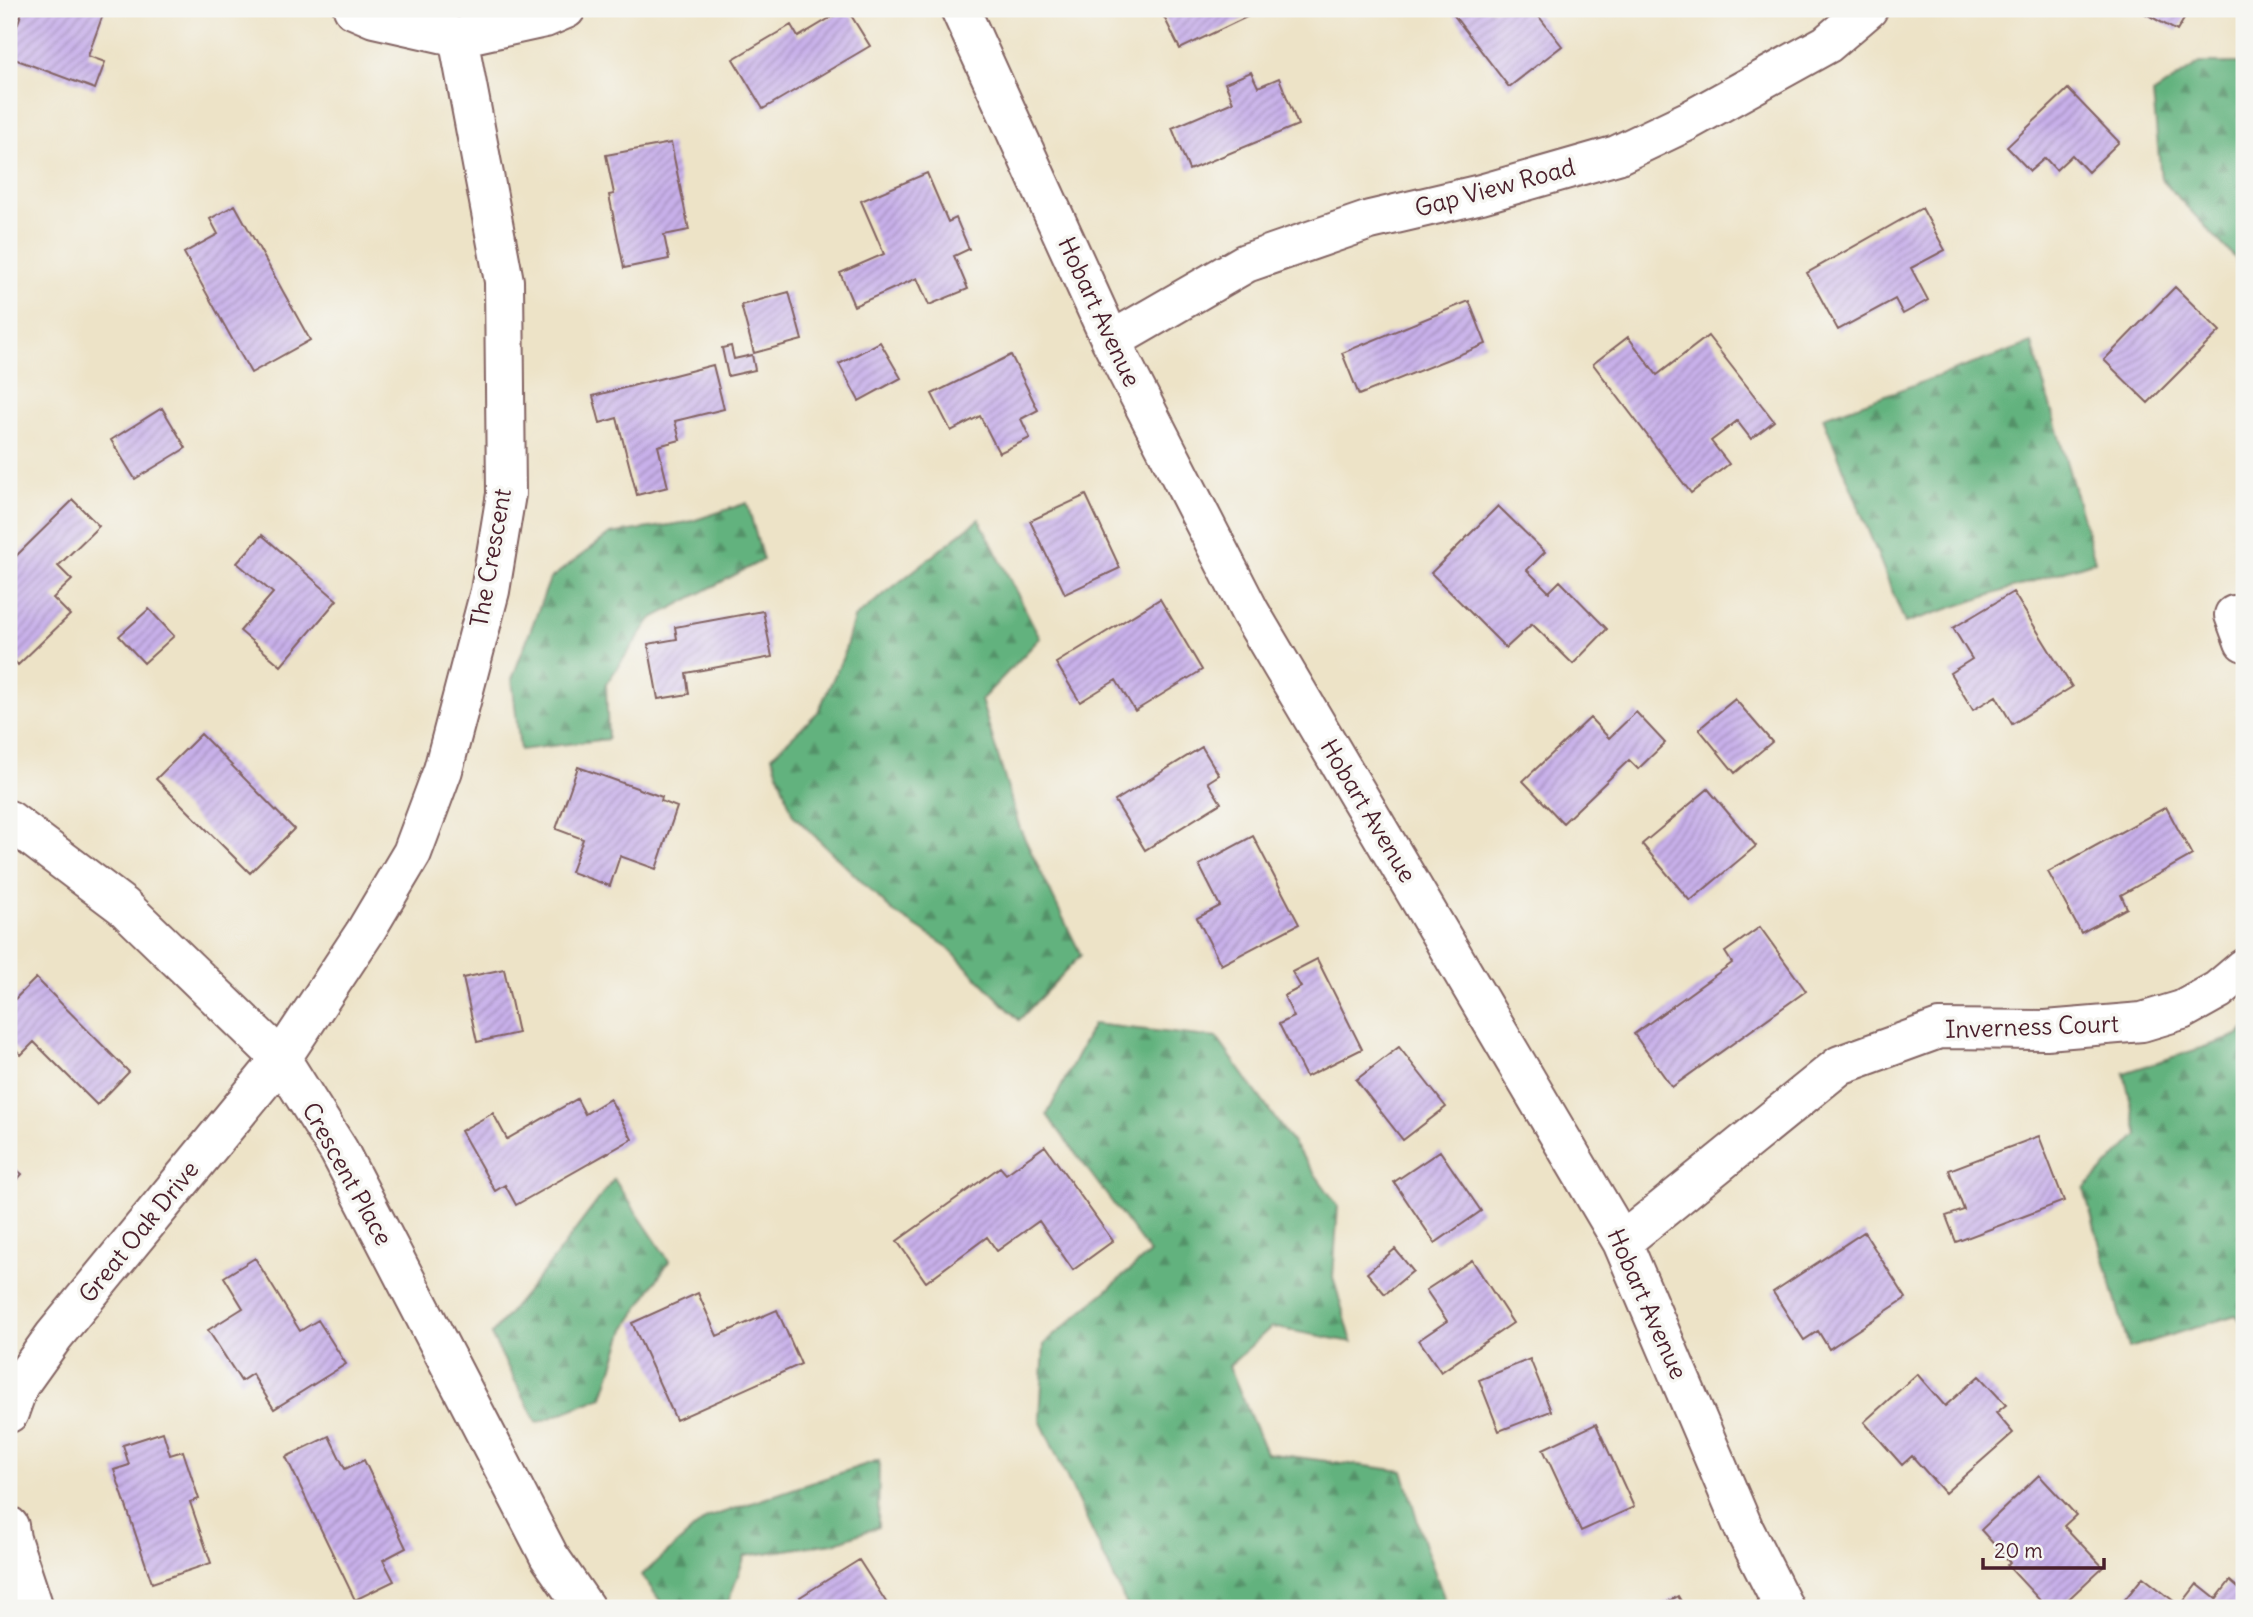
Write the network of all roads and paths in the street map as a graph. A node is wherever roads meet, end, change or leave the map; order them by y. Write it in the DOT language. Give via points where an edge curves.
graph roads {
  1 [pos="353,9"];
  2 [pos="566,9"];
  3 [pos="960,9"];
  4 [pos="1867,9"];
  5 [pos="458,37"];
  6 [pos="1111,341"];
  7 [pos="9,820"];
  8 [pos="2244,968"];
  9 [pos="281,1059"];
  10 [pos="1622,1242"];
  11 [pos="9,1413"];
  12 [pos="9,1526"];
  13 [pos="34,1608"];
  14 [pos="585,1608"];
  15 [pos="1784,1608"];
  1 -- 5 [label="street"];
  2 -- 5 [label="street"];
  3 -- 6 [label="street, Hobart Avenue"];
  4 -- 6 [label="street, Gap View Road" via="1827,44 1617,155 1370,220 1246,263"];
  5 -- 9 [label="street, The Crescent" via="504,281 506,494 490,591 443,770 412,853"];
  6 -- 10 [label="street, Hobart Avenue" via="1250,612"];
  7 -- 9 [label="street, Crescent Place" via="122,906"];
  8 -- 10 [label="street, Inverness Court" via="2218,990 2182,1010 2142,1022 2046,1030 1939,1029 1840,1065"];
  9 -- 11 [label="street, Great Oak Drive" via="54,1336 19,1385"];
  9 -- 14 [label="street, Crescent Place" via="339,1151 549,1556"];
  10 -- 15 [label="street, Hobart Avenue" via="1744,1529"];
  12 -- 13 [label="street"];
}
